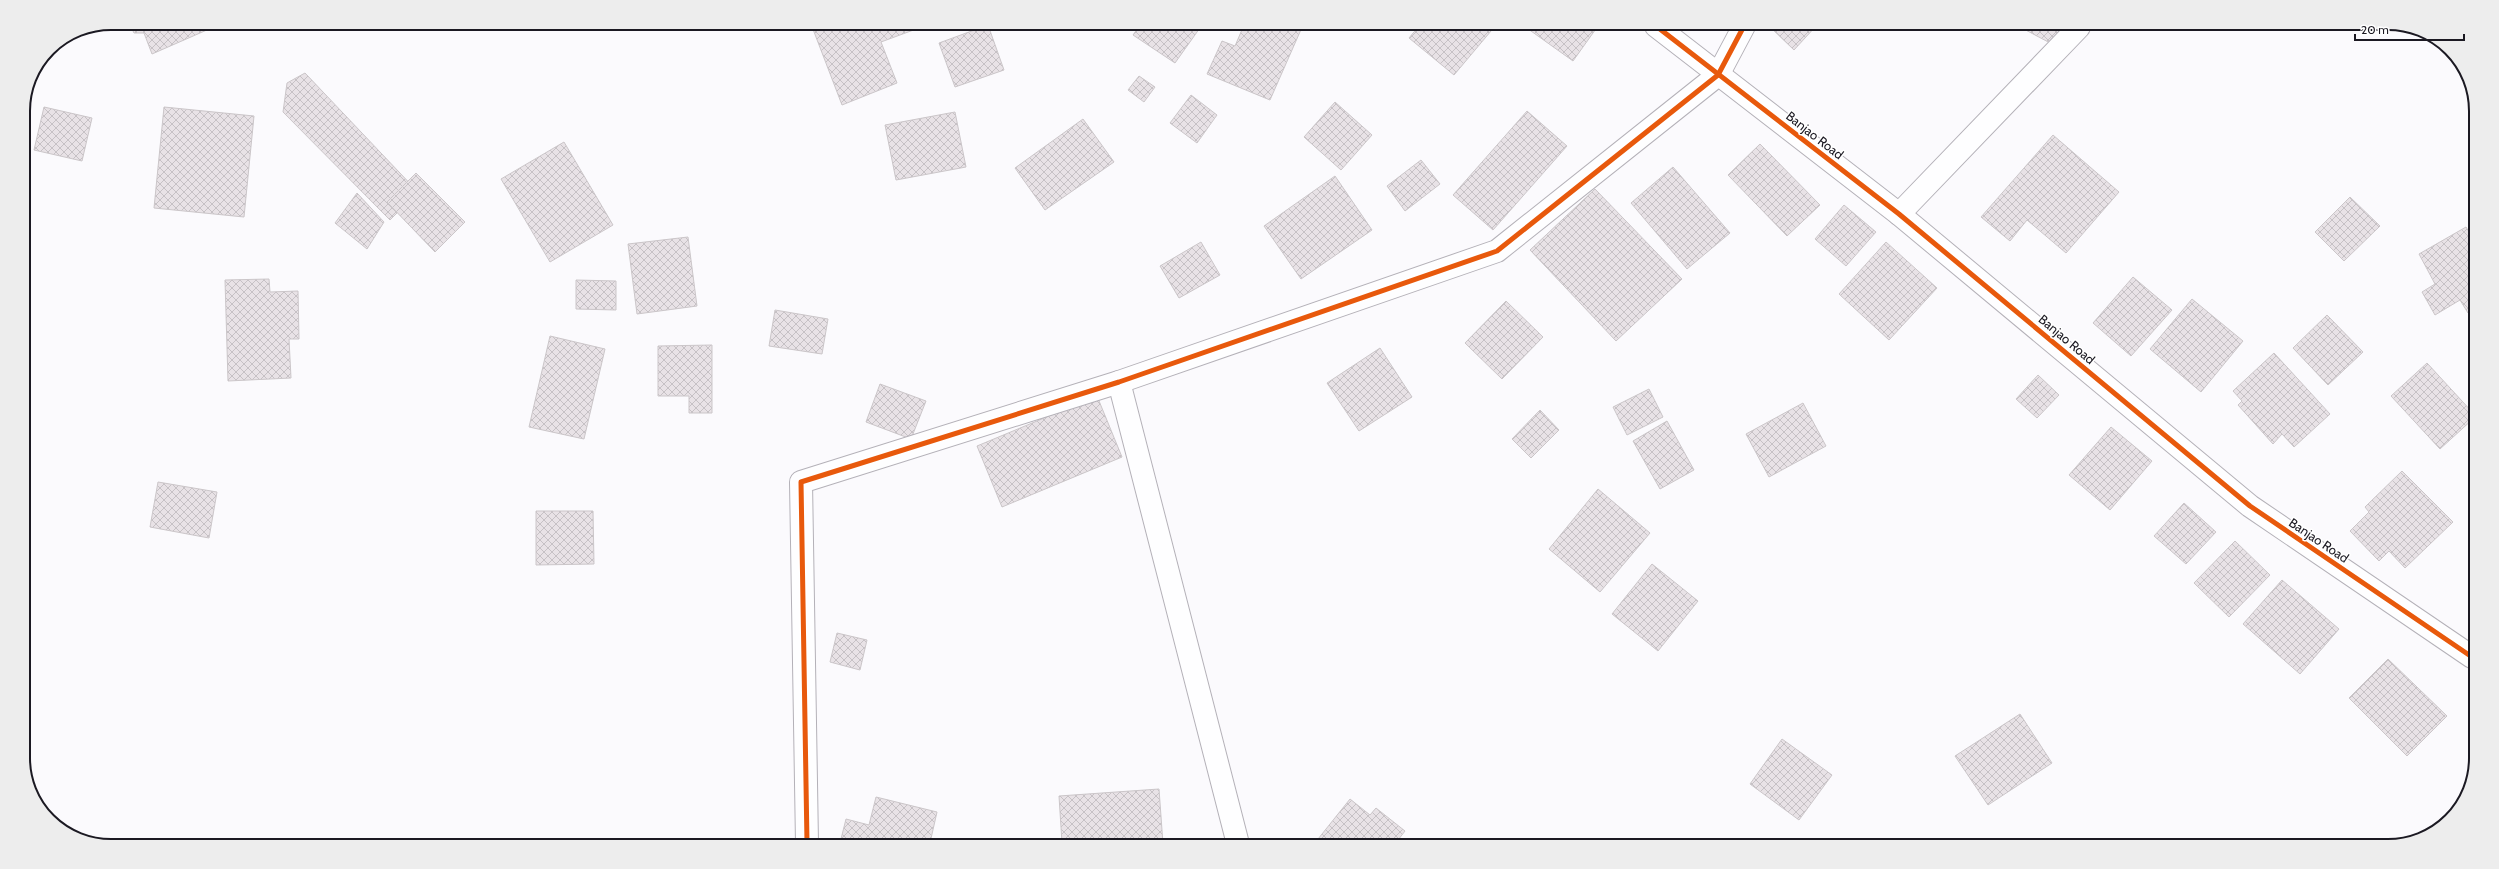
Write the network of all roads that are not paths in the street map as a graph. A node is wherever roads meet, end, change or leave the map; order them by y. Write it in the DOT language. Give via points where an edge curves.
graph roads {
  1 [pos="1661,30"];
  2 [pos="1742,30"];
  3 [pos="2076,30"];
  4 [pos="1718,75"];
  5 [pos="1899,214"];
  6 [pos="1119,382"];
  7 [pos="2469,655"];
  8 [pos="807,839"];
  9 [pos="1237,839"];
  1 -- 4 [label="street, Banjao Road"];
  2 -- 4 [label="street"];
  3 -- 5 [label="street"];
  4 -- 5 [label="street, Banjao Road"];
  4 -- 6 [label="street" via="1498,251"];
  5 -- 7 [label="street, Banjao Road" via="2250,506"];
  6 -- 8 [label="street" via="801,482"];
  6 -- 9 [label="street"];
}
